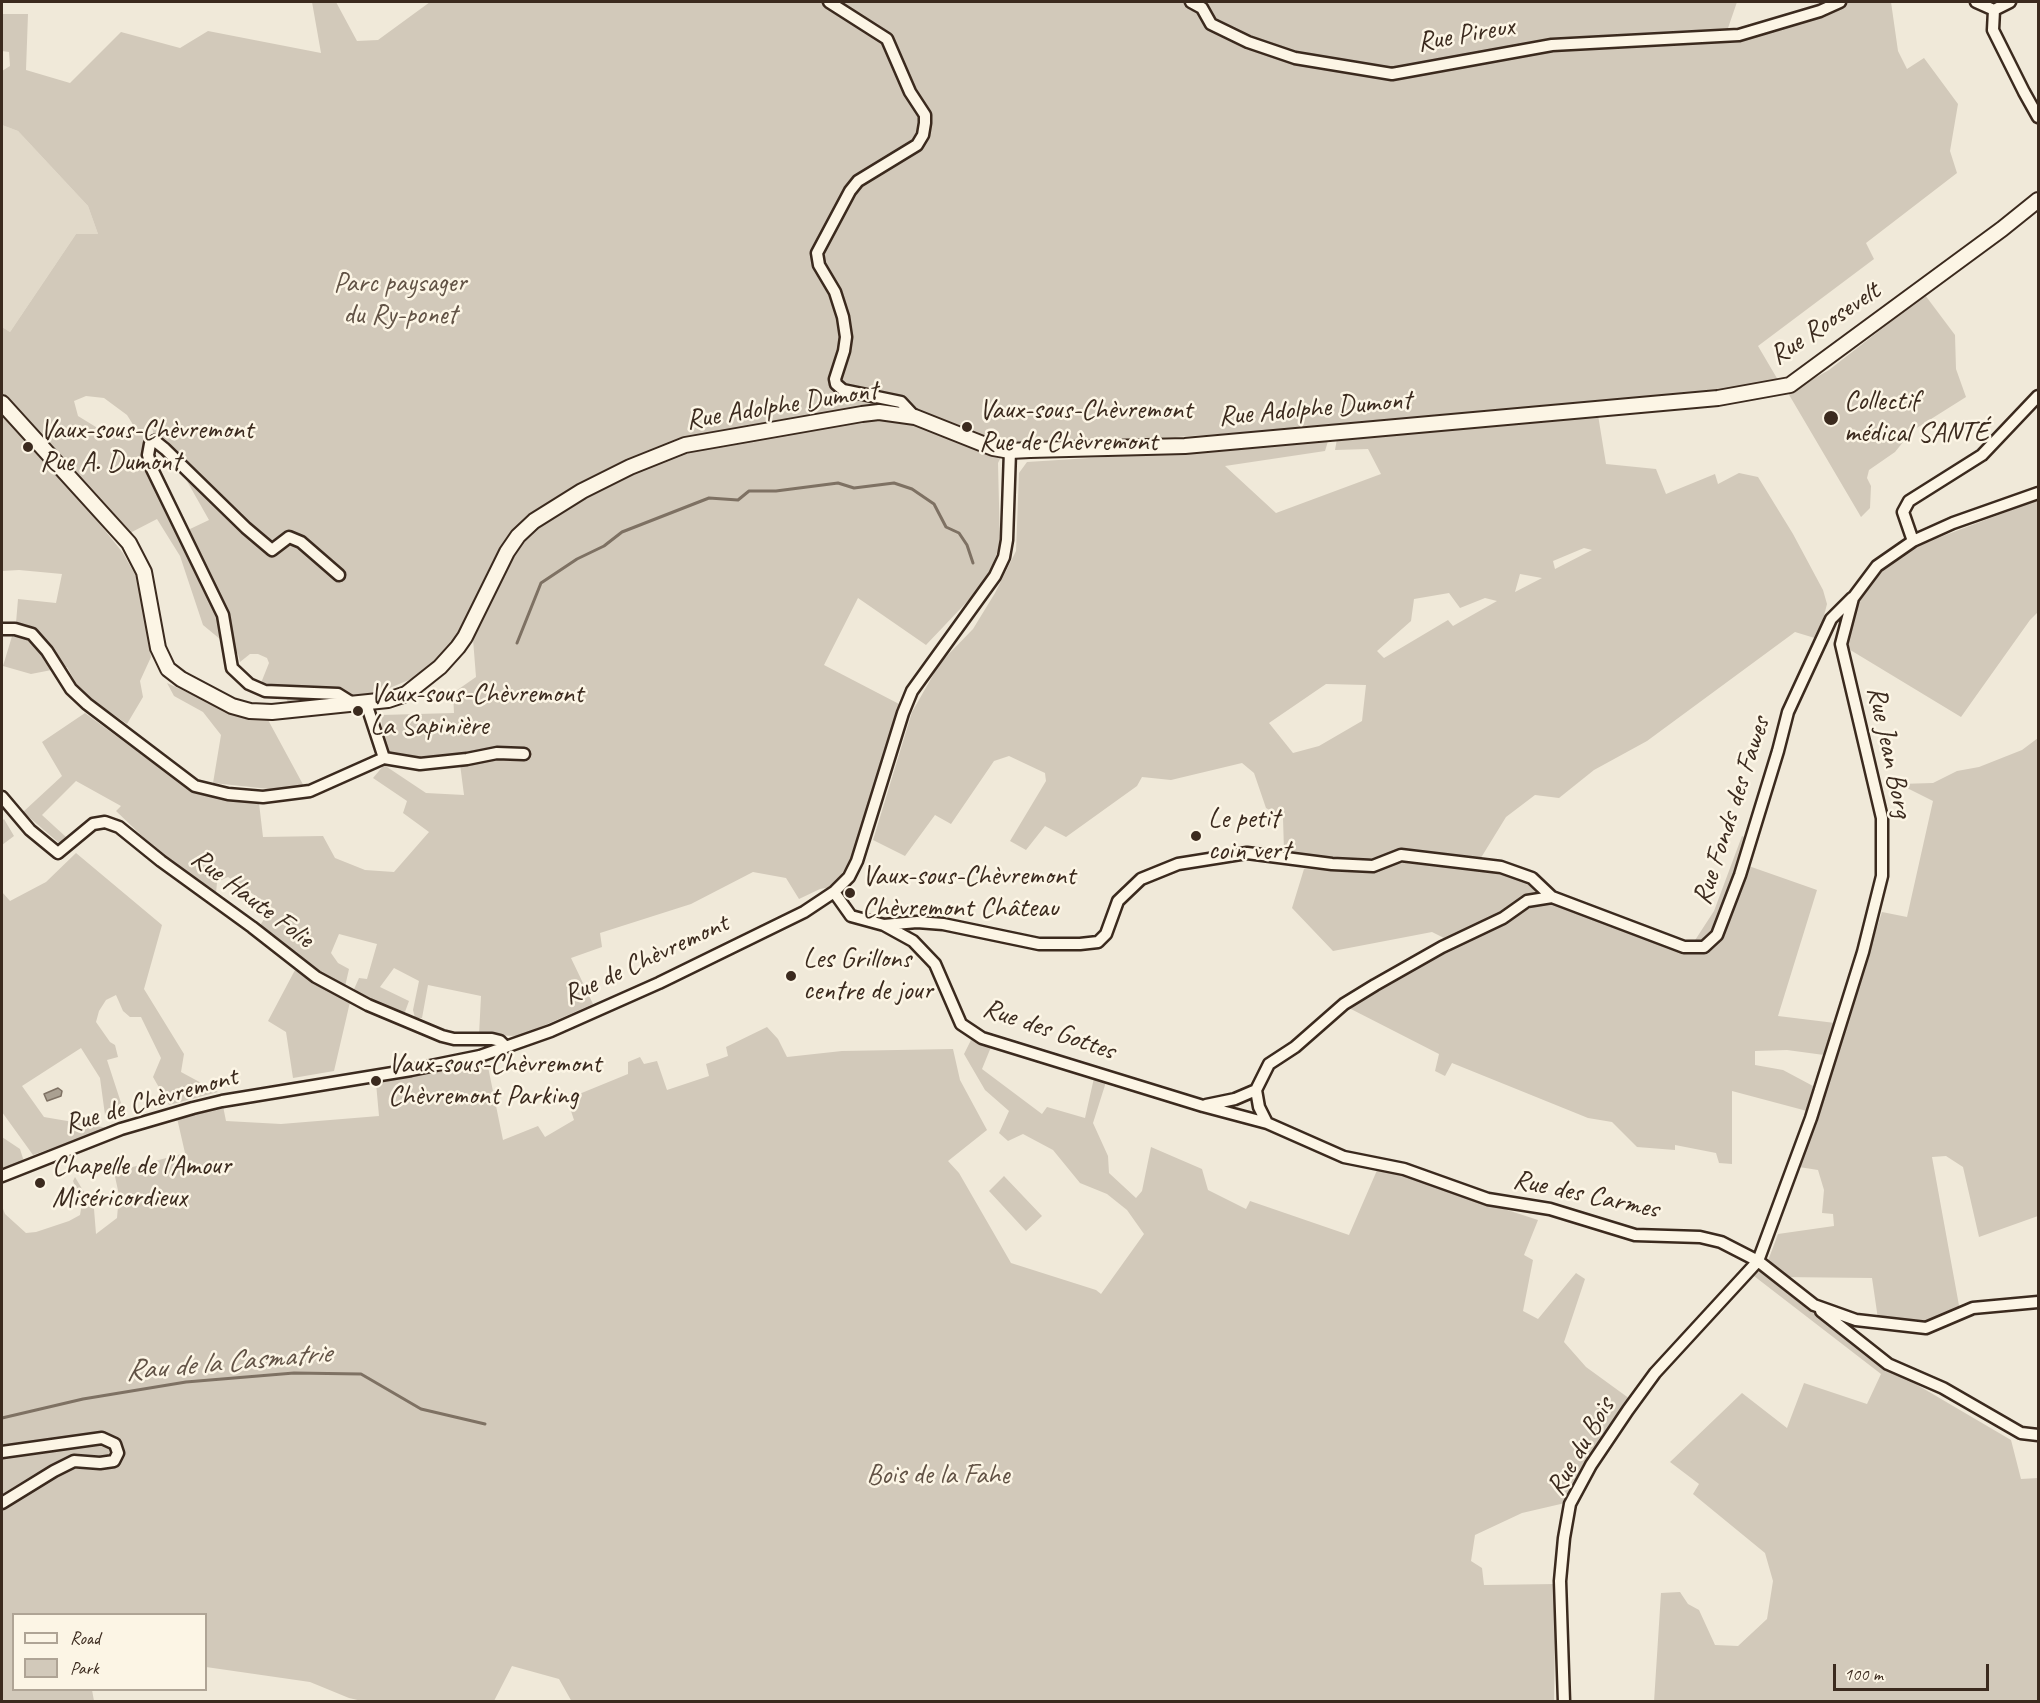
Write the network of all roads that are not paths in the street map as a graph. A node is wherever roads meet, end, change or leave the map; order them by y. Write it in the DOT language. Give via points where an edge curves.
graph roads {
  1 [pos="829,2"];
  2 [pos="1191,2"];
  3 [pos="1840,2"];
  4 [pos="1976,2"];
  5 [pos="2010,2"];
  6 [pos="1994,10"];
  7 [pos="2038,117"];
  8 [pos="2038,200"];
  9 [pos="2038,396"];
  10 [pos="2,403"];
  11 [pos="1608,408"];
  12 [pos="915,417"];
  13 [pos="1010,451"];
  14 [pos="2038,493"];
  15 [pos="1913,541"];
  16 [pos="339,575"];
  17 [pos="1853,598"];
  18 [pos="2,628"];
  19 [pos="1821,638"];
  20 [pos="1841,644"];
  21 [pos="360,703"];
  22 [pos="524,754"];
  23 [pos="384,758"];
  24 [pos="2,796"];
  25 [pos="834,892"];
  26 [pos="1552,897"];
  27 [pos="884,925"];
  28 [pos="506,1047"];
  29 [pos="1256,1090"];
  30 [pos="1203,1106"];
  31 [pos="1268,1123"];
  32 [pos="1404,1169"];
  33 [pos="2,1176"];
  34 [pos="1758,1261"];
  35 [pos="2038,1302"];
  36 [pos="1814,1305"];
  37 [pos="2038,1435"];
  38 [pos="2,1452"];
  39 [pos="2,1503"];
  40 [pos="1564,1701"];
  1 -- 12 [label="street" via="887,39 910,92 925,115 923,135 917,145 858,181 850,191 818,253 819,265 835,292 846,337 837,384 843,390 901,402"];
  2 -- 3 [label="street, Rue Pireux" via="1202,8 1211,24 1248,42 1295,58 1392,74 1552,45 1739,35"];
  4 -- 6 [label="street"];
  5 -- 6 [label="street"];
  6 -- 7 [label="street" via="1993,30"];
  8 -- 11 [label="main road, Rue Roosevelt" via="1790,385 1718,398"];
  9 -- 15 [label="street" via="1982,455 1909,501 1903,512"];
  10 -- 21 [label="main road, Rue Adolphe Dumont" via="137,555 144,572 158,648 168,669 232,706 250,711"];
  11 -- 13 [label="main road, Rue Adolphe Dumont" via="1185,446"];
  12 -- 13 [label="main road, Rue Adolphe Dumont" via="973,441"];
  12 -- 21 [label="main road, Rue Adolphe Dumont" via="862,414 685,445 582,491 534,521 518,536 465,637 440,667 406,694"];
  13 -- 25 [label="street, Rue de Chèvremont" via="1004,557 995,576 912,691 856,861 849,877"];
  14 -- 15 [label="street, Rue Jean Borg"];
  15 -- 17 [label="street, Rue Jean Borg" via="1877,566"];
  16 -- 21 [label="street" via="301,542 289,537 272,550 165,449 155,441 150,444 152,469 223,615 232,668 249,684 265,691 338,694"];
  17 -- 19 [label="street, Rue Fonds des Fawes" via="1831,619"];
  17 -- 20 [label="street, Rue Jean Borg"];
  18 -- 23 [label="street" via="32,634 71,689 87,704 195,786 263,797 310,792"];
  19 -- 20 [label="street"];
  19 -- 26 [label="street, Rue Fonds des Fawes" via="1788,712 1740,875 1717,935 1704,947 1684,947"];
  20 -- 34 [label="street, Rue Jean Borg" via="1882,818 1882,876 1863,952 1810,1118"];
  21 -- 23 [label="street"];
  22 -- 23 [label="street" via="496,753 420,764"];
  24 -- 28 [label="street, Rue Haute Folie" via="30,830 58,853 93,824 105,822 119,827 316,977 442,1036 492,1039"];
  25 -- 27 [label="street, Rue des Gottes" via="851,915"];
  25 -- 28 [label="street, Rue de Chèvremont" via="804,912 659,983"];
  26 -- 27 [label="street" via="1532,878 1501,867 1401,855 1373,866 1247,853 1178,864 1141,879 1118,901 1106,934 1098,942 1039,944 943,924"];
  26 -- 29 [label="street" via="1527,901 1503,918 1442,947 1344,1004 1269,1064"];
  27 -- 30 [label="street, Rue des Gottes" via="913,941 934,964 961,1024 982,1038"];
  28 -- 33 [label="street, Rue de Chèvremont" via="411,1070 193,1108 121,1129"];
  29 -- 30 [label="street, Rue des Gottes"];
  29 -- 31 [label="street"];
  30 -- 31 [label="street, Rue des Gottes"];
  31 -- 32 [label="street, Rue des Gottes" via="1344,1157"];
  32 -- 34 [label="street, Rue des Carmes" via="1488,1199 1550,1209 1635,1235 1700,1237 1721,1242"];
  34 -- 36 [label="street, Rue des Carmes"];
  34 -- 40 [label="street, Rue du Bois" via="1655,1374 1570,1504 1560,1581"];
  35 -- 36 [label="street" via="1973,1308 1926,1328 1856,1320"];
  36 -- 37 [label="street, Rue des Carmes" via="1888,1364 1943,1388 2021,1434"];
  38 -- 39 [label="street" via="102,1438 115,1444 118,1453 114,1461 74,1461"];
}
